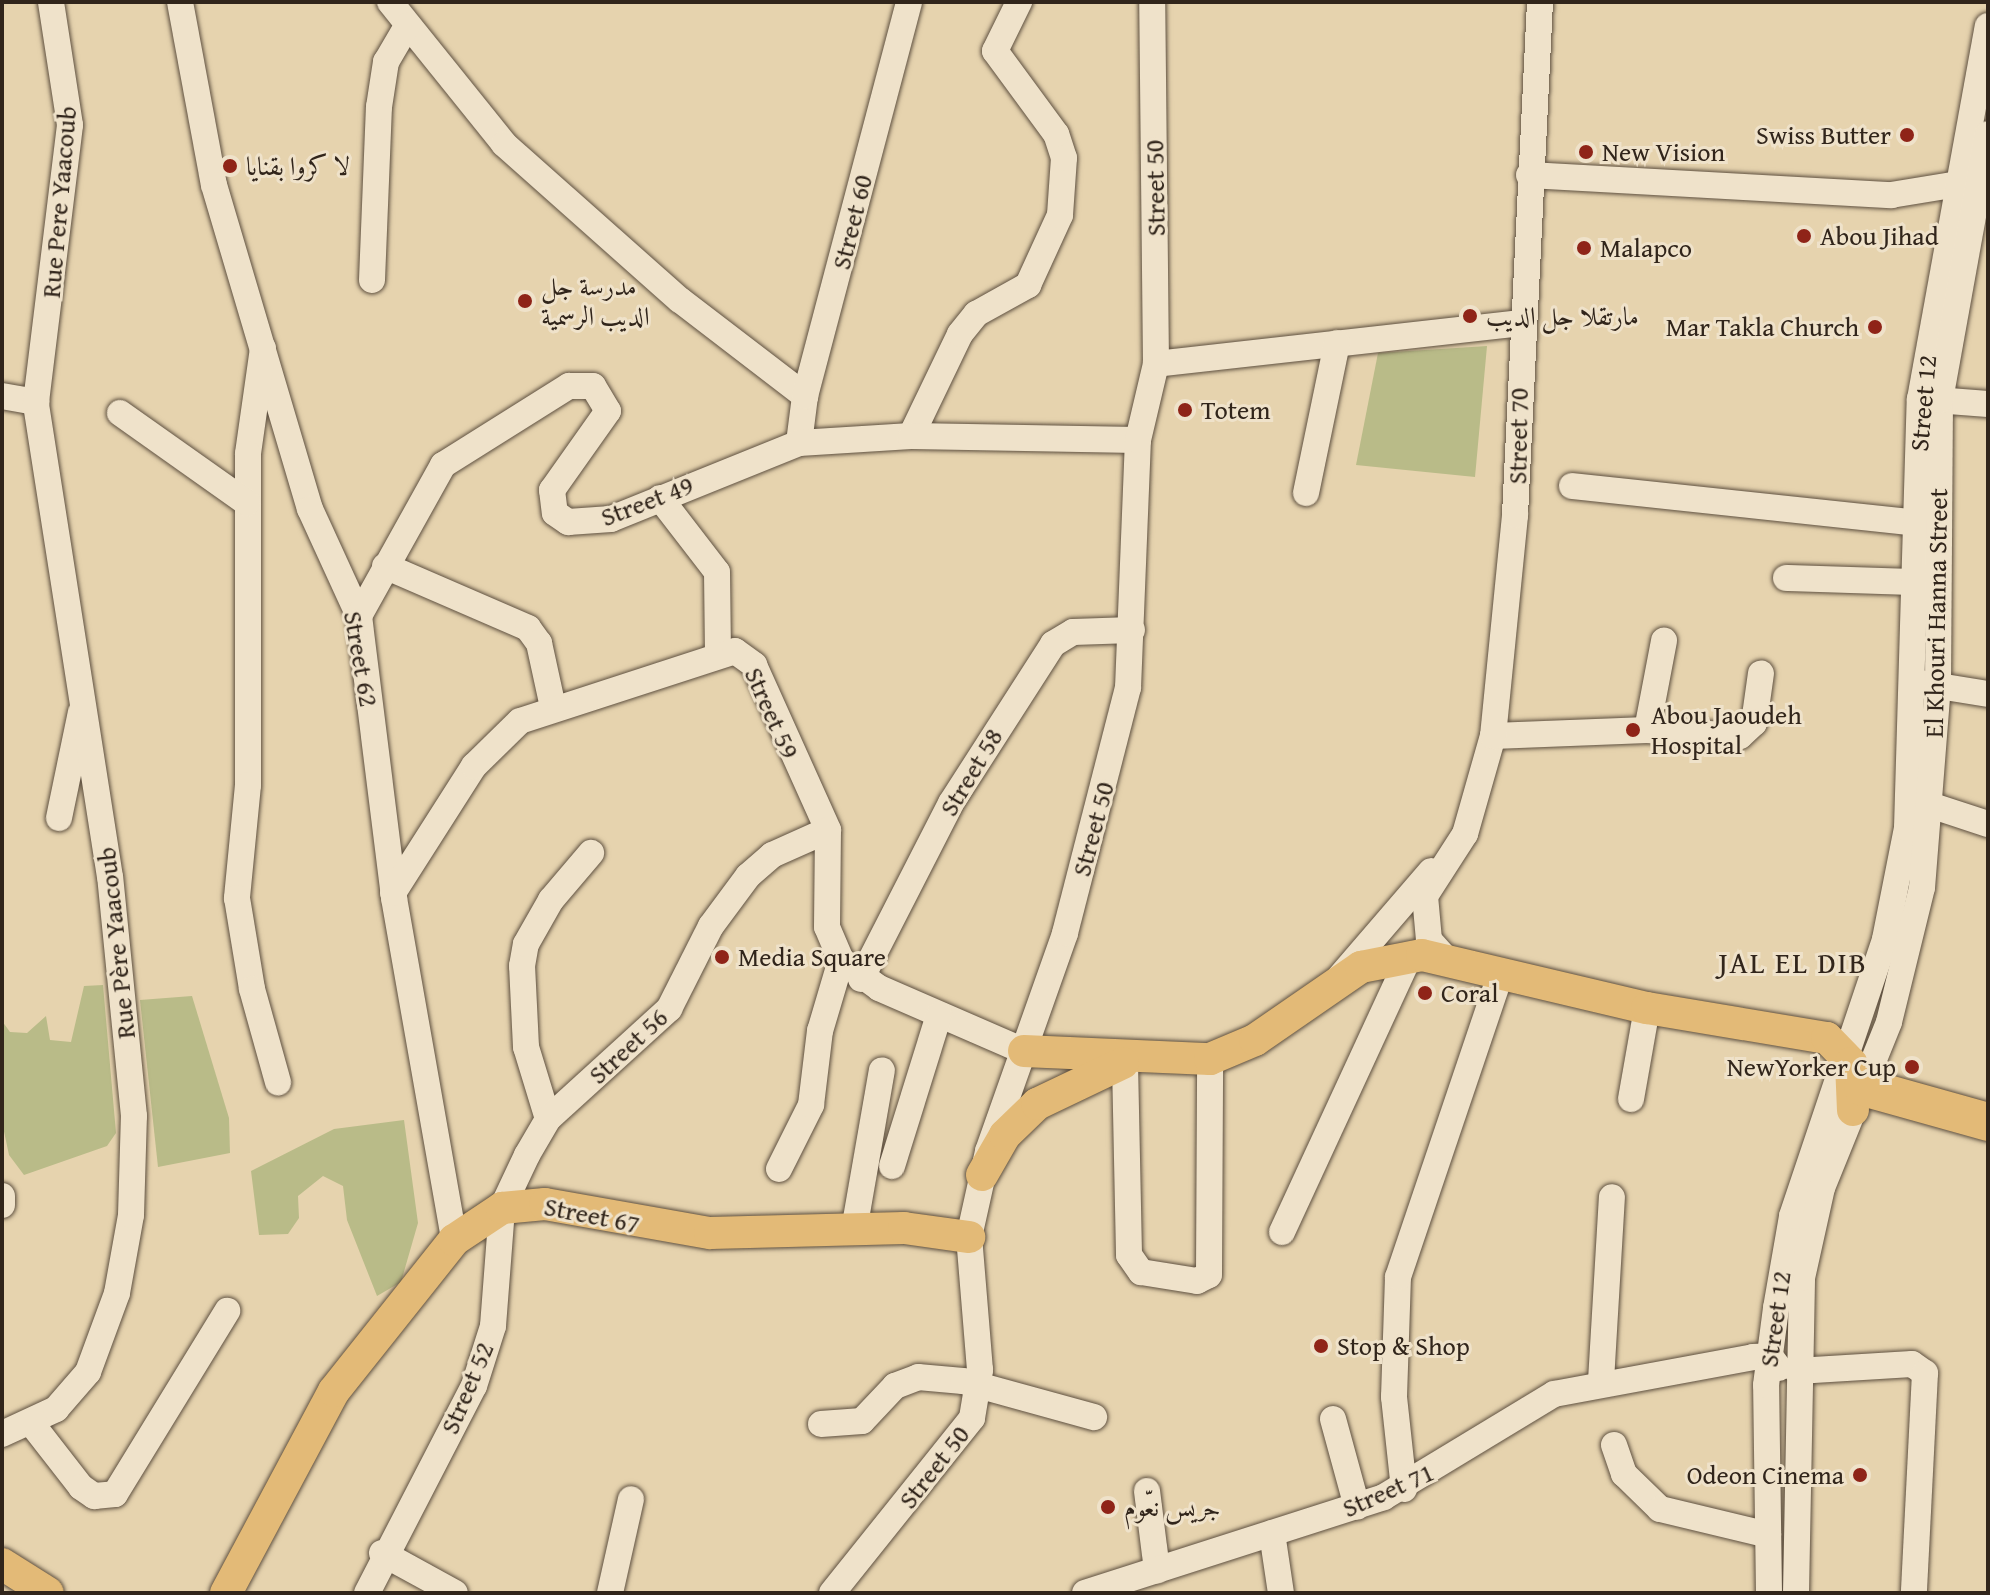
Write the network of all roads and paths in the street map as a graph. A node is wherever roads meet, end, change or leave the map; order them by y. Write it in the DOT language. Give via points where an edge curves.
graph roads {
  1 [pos="51,2"];
  2 [pos="180,2"];
  3 [pos="390,2"];
  4 [pos="909,2"];
  5 [pos="1019,2"];
  6 [pos="1152,2"];
  7 [pos="1540,2"];
  8 [pos="407,26"];
  9 [pos="1988,26"];
  10 [pos="1981,102"];
  11 [pos="1988,134"];
  12 [pos="1529,175"];
  13 [pos="1891,195"];
  14 [pos="1956,214"];
  15 [pos="372,280"];
  16 [pos="1520,323"];
  17 [pos="264,341"];
  18 [pos="1337,343"];
  19 [pos="1156,364"];
  20 [pos="1988,388"];
  21 [pos="1931,391"];
  22 [pos="2,396"];
  23 [pos="805,396"];
  24 [pos="36,402"];
  25 [pos="1988,404"];
  26 [pos="120,413"];
  27 [pos="911,436"];
  28 [pos="1138,440"];
  29 [pos="799,443"];
  30 [pos="1572,486"];
  31 [pos="1306,493"];
  32 [pos="660,498"];
  33 [pos="247,503"];
  34 [pos="1925,524"];
  35 [pos="385,566"];
  36 [pos="1786,578"];
  37 [pos="1915,582"];
  38 [pos="359,616"];
  39 [pos="1132,630"];
  40 [pos="1664,641"];
  41 [pos="718,653"];
  42 [pos="1761,673"];
  43 [pos="1927,684"];
  44 [pos="85,693"];
  45 [pos="1988,694"];
  46 [pos="553,707"];
  47 [pos="1647,730"];
  48 [pos="1493,736"];
  49 [pos="1933,806"];
  50 [pos="59,818"];
  51 [pos="1988,824"];
  52 [pos="828,830"];
  53 [pos="591,853"];
  54 [pos="1446,859"];
  55 [pos="393,893"];
  56 [pos="827,915"];
  57 [pos="879,940"];
  58 [pos="1410,955"];
  59 [pos="841,960"];
  60 [pos="1447,960"];
  61 [pos="1501,973"];
  62 [pos="861,979"];
  63 [pos="1334,984"];
  64 [pos="1647,1008"];
  65 [pos="939,1015"];
  66 [pos="1024,1051"];
  67 [pos="1166,1059"];
  68 [pos="1210,1059"];
  69 [pos="1125,1063"];
  70 [pos="882,1070"];
  71 [pos="278,1082"];
  72 [pos="1850,1082"];
  73 [pos="1631,1099"];
  74 [pos="548,1119"];
  75 [pos="1981,1120"];
  76 [pos="892,1166"];
  77 [pos="779,1169"];
  78 [pos="982,1175"];
  79 [pos="2,1196"];
  80 [pos="1612,1197"];
  81 [pos="2,1205"];
  82 [pos="502,1208"];
  83 [pos="854,1230"];
  84 [pos="1282,1232"];
  85 [pos="969,1237"];
  86 [pos="454,1240"];
  87 [pos="227,1311"];
  88 [pos="1770,1356"];
  89 [pos="1726,1364"];
  90 [pos="1797,1371"];
  91 [pos="1601,1381"];
  92 [pos="980,1385"];
  93 [pos="1766,1385"];
  94 [pos="1094,1417"];
  95 [pos="1333,1419"];
  96 [pos="32,1424"];
  97 [pos="821,1424"];
  98 [pos="2,1434"];
  99 [pos="1614,1445"];
  100 [pos="1797,1482"];
  101 [pos="1404,1489"];
  102 [pos="1147,1491"];
  103 [pos="631,1499"];
  104 [pos="1357,1507"];
  105 [pos="1272,1533"];
  106 [pos="1768,1535"];
  107 [pos="382,1553"];
  108 [pos="2,1564"];
  109 [pos="1157,1570"];
  110 [pos="48,1593"];
  111 [pos="226,1593"];
  112 [pos="367,1593"];
  113 [pos="455,1593"];
  114 [pos="610,1593"];
  115 [pos="832,1593"];
  116 [pos="1085,1593"];
  117 [pos="1281,1593"];
  118 [pos="1769,1593"];
  119 [pos="1796,1593"];
  120 [pos="1914,1593"];
  1 -- 24 [label="street, Rue Pere Yaacoub" via="70,125"];
  2 -- 17 [label="street, Street 62" via="205,149"];
  3 -- 8 [label="street"];
  4 -- 23 [label="street, Street 60"];
  5 -- 27 [label="street" via="995,51 1056,134 1064,158 1060,215 1028,285 976,314 960,334"];
  6 -- 19 [label="street, Street 50"];
  7 -- 12 [label="street, Street 70"];
  8 -- 15 [label="street" via="386,62 379,107"];
  8 -- 23 [label="street" via="504,144 680,300"];
  9 -- 10 [label="street"];
  10 -- 14 [label="street"];
  11 -- 14 [label="street"];
  12 -- 13 [label="street"];
  12 -- 16 [label="street, Street 70"];
  13 -- 14 [label="street"];
  13 -- 14 [label="street"];
  14 -- 21 [label="street"];
  14 -- 21 [label="street, Street 12"];
  16 -- 18 [label="street"];
  16 -- 48 [label="street, Street 70" via="1515,515"];
  17 -- 33 [label="street"];
  17 -- 38 [label="street, Street 62" via="310,509"];
  18 -- 19 [label="street"];
  18 -- 31 [label="street"];
  19 -- 28 [label="street, Street 50"];
  20 -- 21 [label="street"];
  21 -- 25 [label="street"];
  21 -- 34 [label="street, Street 12"];
  22 -- 24 [label="street"];
  23 -- 29 [label="street, Street 60"];
  24 -- 44 [label="street, Rue Père Yaacoub"];
  26 -- 33 [label="street"];
  27 -- 28 [label="street, Street 49"];
  27 -- 29 [label="street, Street 49"];
  28 -- 39 [label="street, Street 50"];
  29 -- 32 [label="street, Street 49"];
  30 -- 34 [label="street"];
  32 -- 35 [label="street, Street 49" via="581,524 555,513 552,490 608,411 593,386 569,386 488,430 443,465"];
  32 -- 41 [label="street" via="717,572"];
  33 -- 71 [label="street" via="248,785 237,898"];
  34 -- 37 [label="street, Street 12"];
  34 -- 43 [label="street, El Khouri Hanna Street"];
  35 -- 38 [label="street, Street 49"];
  35 -- 46 [label="street" via="528,628 539,643"];
  36 -- 37 [label="street"];
  37 -- 43 [label="street, Street 12"];
  38 -- 55 [label="street, Street 62"];
  39 -- 57 [label="street, Street 58" via="1073,632 1053,644 951,803"];
  39 -- 66 [label="street, Street 50" via="1123,717 1065,933"];
  40 -- 47 [label="street"];
  41 -- 46 [label="street, Street 59"];
  41 -- 52 [label="street, Street 59" via="735,651 754,665"];
  42 -- 47 [label="street" via="1754,723 1740,736"];
  43 -- 45 [label="street"];
  43 -- 49 [label="street, El Khouri Hanna Street"];
  43 -- 72 [label="street, Street 12" via="1885,939"];
  44 -- 50 [label="street"];
  44 -- 96 [label="street, Rue Père Yaacoub" via="134,1116 131,1215 117,1293 88,1372"];
  46 -- 55 [label="street, Street 59" via="490,745"];
  47 -- 48 [label="street"];
  48 -- 54 [label="street, Street 70" via="1469,824"];
  49 -- 51 [label="street"];
  49 -- 72 [label="street, El Khouri Hanna Street" via="1904,970"];
  52 -- 56 [label="street, Street 59"];
  52 -- 74 [label="street, Street 56" via="772,855 748,876 711,926 669,1009"];
  53 -- 74 [label="street" via="551,900 526,944 522,966 526,1047"];
  54 -- 60 [label="street" via="1424,910 1429,940"];
  54 -- 63 [label="street"];
  55 -- 86 [label="street, Street 62"];
  56 -- 57 [label="street" via="847,937"];
  56 -- 59 [label="street, Street 59"];
  57 -- 62 [label="street, Street 58"];
  58 -- 60 [label="main road"];
  58 -- 63 [label="main road" via="1370,964"];
  58 -- 84 [label="street"];
  59 -- 62 [label="street, Street 59"];
  59 -- 77 [label="street" via="820,1031 811,1105"];
  60 -- 61 [label="main road"];
  61 -- 64 [label="main road"];
  61 -- 101 [label="street" via="1398,1277 1394,1397"];
  62 -- 65 [label="street, Street 59"];
  63 -- 68 [label="main road" via="1255,1040"];
  64 -- 72 [label="main road" via="1727,1021 1803,1048"];
  64 -- 73 [label="street"];
  65 -- 66 [label="street, Street 59"];
  65 -- 76 [label="street"];
  66 -- 67 [label="main road"];
  66 -- 78 [label="street, Street 50"];
  67 -- 68 [label="main road"];
  67 -- 69 [label="main road"];
  68 -- 69 [label="street" via="1209,1275 1197,1281 1141,1272 1129,1255"];
  69 -- 78 [label="main road" via="1087,1074 1037,1104 1005,1135"];
  70 -- 83 [label="street"];
  72 -- 75 [label="highway"];
  72 -- 88 [label="street, Street 12" via="1792,1216"];
  72 -- 90 [label="street, Street 12" via="1810,1232"];
  74 -- 82 [label="street, Street 56"];
  78 -- 85 [label="street, Street 50"];
  79 -- 81 [label="street"];
  80 -- 91 [label="street"];
  82 -- 83 [label="main road, Street 67" via="545,1204 710,1233"];
  82 -- 86 [label="main road, Street 67"];
  82 -- 107 [label="street, Street 52" via="483,1359 466,1407"];
  83 -- 85 [label="main road, Street 67"];
  85 -- 92 [label="street, Street 50"];
  86 -- 111 [label="main road, Street 67" via="334,1391"];
  87 -- 96 [label="street" via="115,1494 94,1496 81,1487"];
  88 -- 89 [label="street, Street 71"];
  88 -- 93 [label="street, Street 12"];
  88 -- 100 [label="street" via="1784,1383"];
  89 -- 91 [label="street, Street 71"];
  89 -- 93 [label="street"];
  90 -- 100 [label="street, Street 12"];
  90 -- 120 [label="street" via="1912,1364 1925,1373"];
  91 -- 101 [label="street, Street 71" via="1520,1411"];
  92 -- 94 [label="street"];
  92 -- 97 [label="street" via="906,1379 862,1421"];
  92 -- 115 [label="street, Street 50" via="964,1433"];
  93 -- 106 [label="street, Street 12"];
  95 -- 104 [label="street"];
  96 -- 98 [label="street, Rue Père Yaacoub"];
  99 -- 106 [label="street" via="1624,1474 1660,1509"];
  100 -- 119 [label="street, Street 12"];
  101 -- 104 [label="street, Street 71"];
  102 -- 109 [label="street"];
  103 -- 114 [label="street"];
  104 -- 105 [label="street, Street 71"];
  105 -- 109 [label="street, Street 71"];
  105 -- 117 [label="street"];
  106 -- 118 [label="street, Street 12"];
  107 -- 112 [label="street, Street 52"];
  107 -- 113 [label="street"];
  108 -- 110 [label="main road"];
  109 -- 116 [label="street, Street 71"];
}
